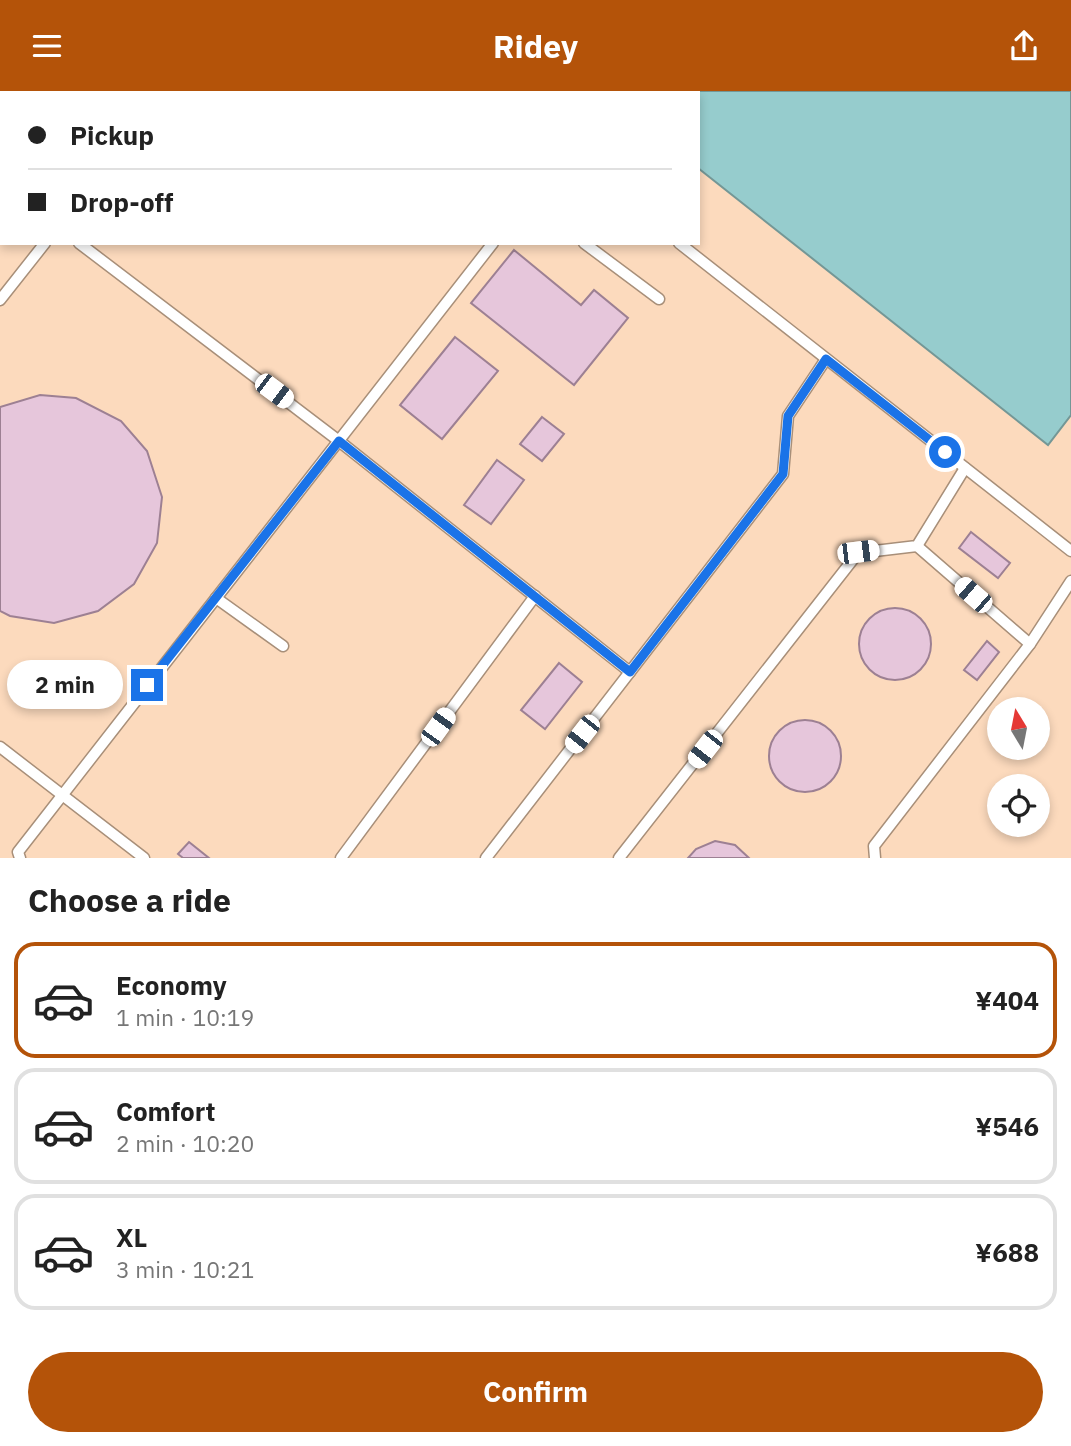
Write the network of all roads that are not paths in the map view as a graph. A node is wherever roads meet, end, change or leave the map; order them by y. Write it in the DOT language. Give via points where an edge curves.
graph roads {
  1 [pos="43,245"];
  2 [pos="82,245"];
  3 [pos="491,245"];
  4 [pos="587,245"];
  5 [pos="682,245"];
  6 [pos="659,299"];
  7 [pos="0,300"];
  8 [pos="826,359"];
  9 [pos="339,441"];
  10 [pos="965,468"];
  11 [pos="917,546"];
  12 [pos="1071,551"];
  13 [pos="1071,581"];
  14 [pos="535,596"];
  15 [pos="216,597"];
  16 [pos="1030,644"];
  17 [pos="283,646"];
  18 [pos="630,672"];
  19 [pos="0,747"];
  20 [pos="62,795"];
  21 [pos="20,858"];
  22 [pos="144,858"];
  23 [pos="341,858"];
  24 [pos="486,858"];
  25 [pos="619,858"];
  26 [pos="875,858"];
  1 -- 7 [label="lane"];
  2 -- 9 [label="lane"];
  3 -- 9 [label="lane"];
  4 -- 6 [label="lane"];
  5 -- 8 [label="lane"];
  8 -- 10 [label="lane"];
  8 -- 18 [label="lane" via="788,416 783,474"];
  9 -- 14 [label="lane"];
  9 -- 15 [label="lane"];
  10 -- 11 [label="lane"];
  10 -- 12 [label="lane"];
  11 -- 16 [label="lane"];
  11 -- 25 [label="lane" via="858,552"];
  13 -- 16 [label="lane"];
  14 -- 18 [label="lane"];
  14 -- 23 [label="lane"];
  15 -- 17 [label="lane"];
  15 -- 20 [label="lane"];
  16 -- 26 [label="lane" via="874,846"];
  18 -- 24 [label="lane"];
  19 -- 20 [label="lane"];
  20 -- 21 [label="lane" via="18,852"];
  20 -- 22 [label="lane"];
}
